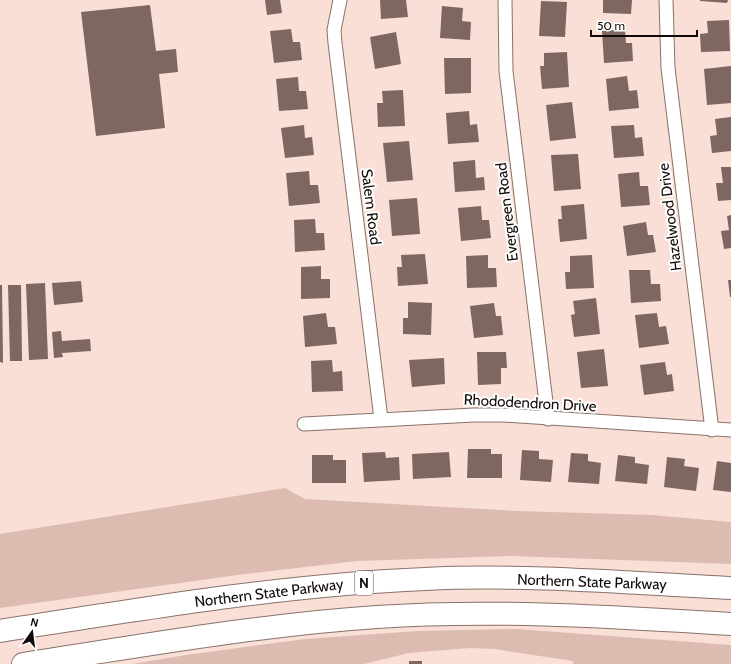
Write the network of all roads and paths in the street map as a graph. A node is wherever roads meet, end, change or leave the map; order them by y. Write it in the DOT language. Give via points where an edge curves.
graph roads {
  1 [pos="340,0"];
  2 [pos="505,0"];
  3 [pos="666,0"];
  4 [pos="381,419"];
  5 [pos="548,419"];
  6 [pos="304,424"];
  7 [pos="712,430"];
  8 [pos="731,430"];
  9 [pos="731,588"];
  10 [pos="731,624"];
  11 [pos="0,631"];
  12 [pos="23,664"];
  1 -- 4 [label="street, Salem Road" via="334,30 335,43"];
  2 -- 5 [label="street, Evergreen Road" via="506,71"];
  3 -- 7 [label="street, Hazelwood Drive" via="668,68"];
  4 -- 5 [label="street, Rhododendron Drive" via="474,415"];
  4 -- 6 [label="street, Rhododendron Drive"];
  5 -- 7 [label="street, Rhododendron Drive"];
  7 -- 8 [label="street, Rhododendron Drive"];
  9 -- 11 [label="highway, Northern State Parkway / N" via="528,578 382,581 220,597"];
  10 -- 12 [label="highway" via="533,614 379,617 279,626"];
}
